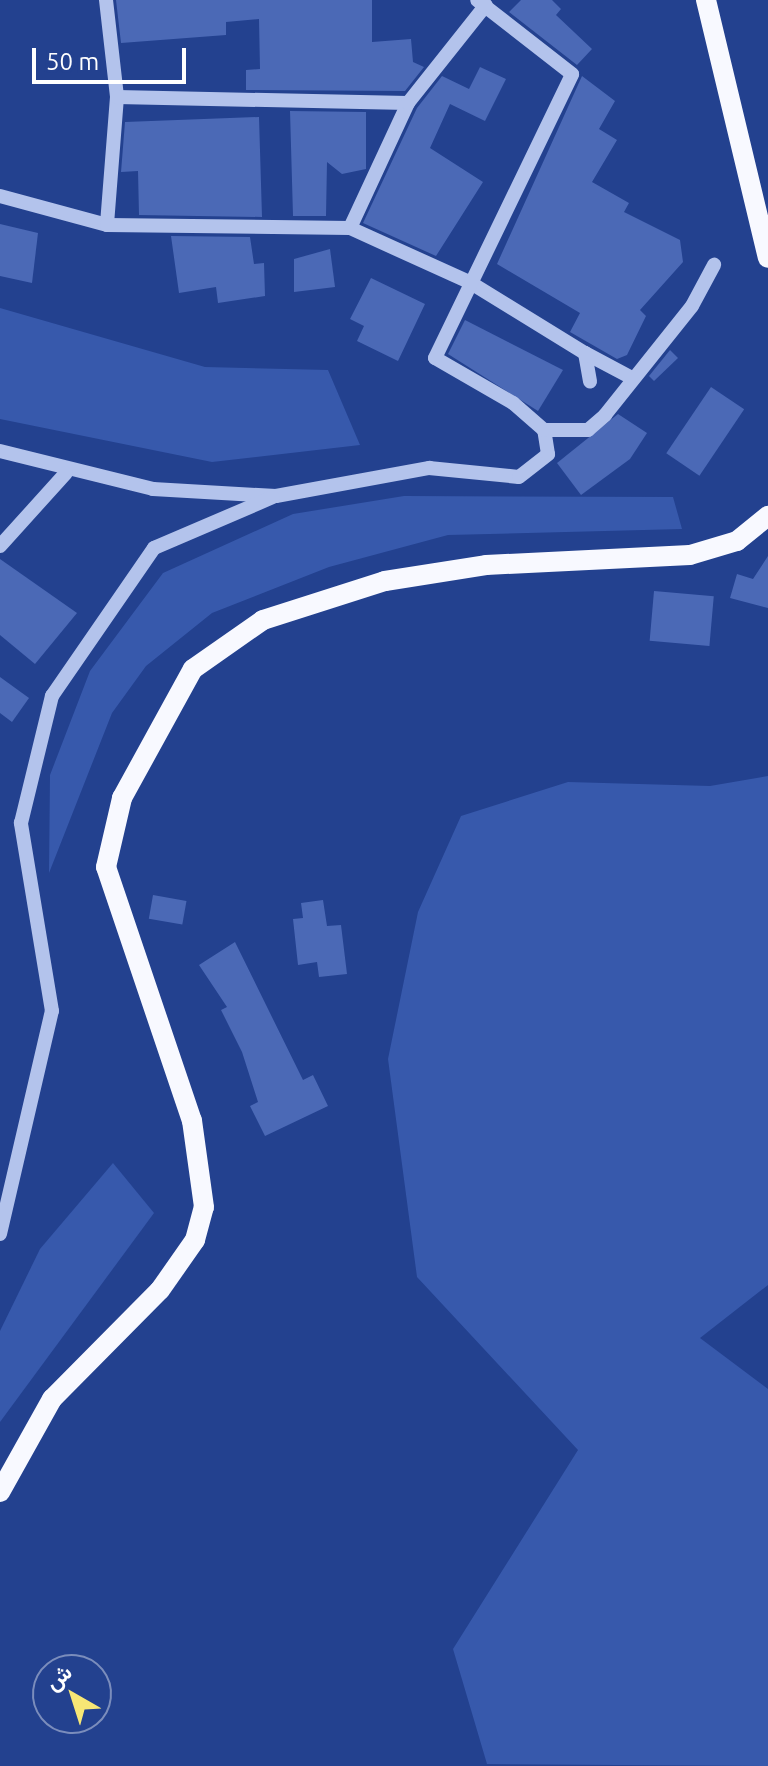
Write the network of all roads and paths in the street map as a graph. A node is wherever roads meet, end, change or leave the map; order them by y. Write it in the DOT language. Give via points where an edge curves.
graph roads {
  1 [pos="106,0"];
  2 [pos="706,0"];
  3 [pos="481,2"];
  4 [pos="117,97"];
  5 [pos="408,103"];
  6 [pos="0,196"];
  7 [pos="107,225"];
  8 [pos="350,228"];
  9 [pos="768,258"];
  10 [pos="714,265"];
  11 [pos="471,283"];
  12 [pos="585,353"];
  13 [pos="632,378"];
  14 [pos="590,382"];
  15 [pos="544,430"];
  16 [pos="0,451"];
  17 [pos="66,473"];
  18 [pos="276,496"];
  19 [pos="768,516"];
  20 [pos="0,546"];
  21 [pos="0,1234"];
  22 [pos="0,1492"];
  1 -- 4 [label="street"];
  2 -- 9 [label="main road"];
  3 -- 5 [label="street"];
  3 -- 11 [label="street" via="572,74"];
  4 -- 5 [label="street"];
  4 -- 7 [label="street"];
  5 -- 8 [label="street"];
  6 -- 7 [label="street"];
  7 -- 8 [label="street"];
  8 -- 11 [label="street"];
  10 -- 13 [label="street" via="692,306"];
  11 -- 12 [label="street"];
  11 -- 15 [label="street" via="435,358 513,403"];
  12 -- 13 [label="street"];
  12 -- 14 [label="street"];
  13 -- 15 [label="street" via="588,430"];
  15 -- 18 [label="street" via="548,454 519,477 429,468"];
  16 -- 17 [label="street"];
  17 -- 18 [label="street" via="153,489"];
  17 -- 20 [label="street"];
  18 -- 21 [label="street" via="154,548 52,696 21,823 52,1011"];
  19 -- 22 [label="main road" via="737,541 690,555 486,565 385,581 263,620 193,669 122,798 106,867 192,1121 204,1207 195,1240 160,1290 52,1399"];
}
